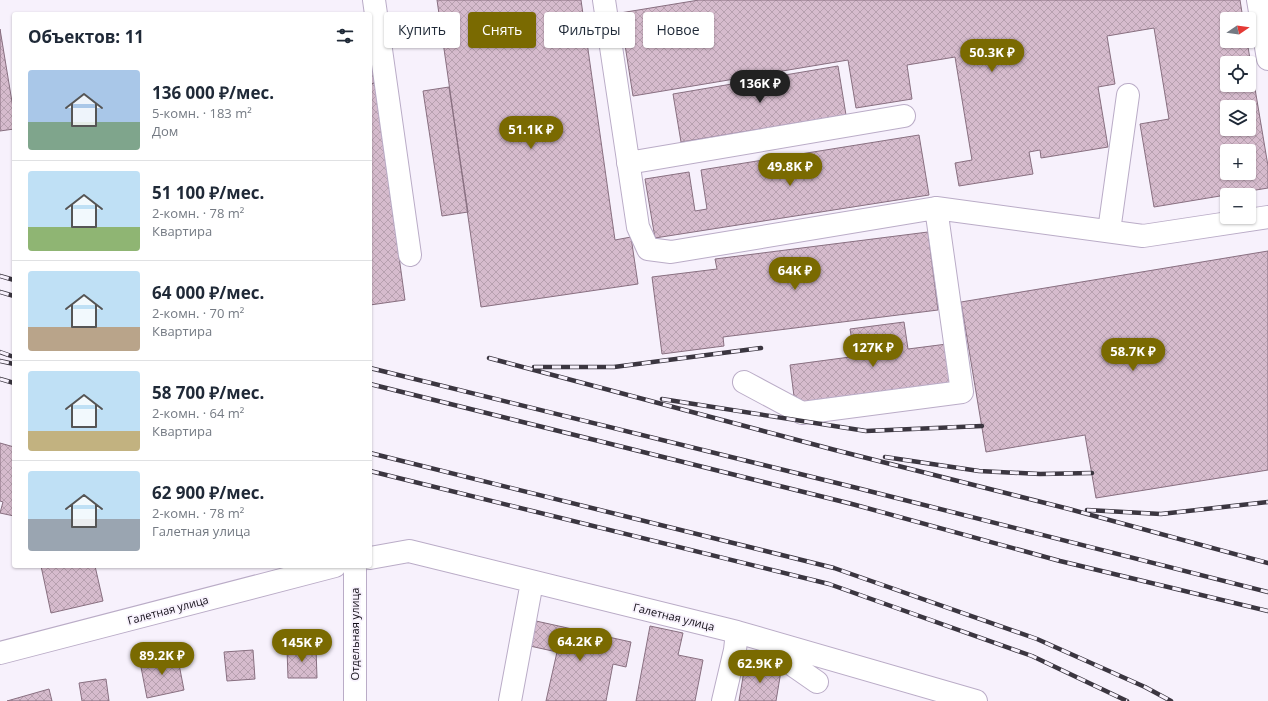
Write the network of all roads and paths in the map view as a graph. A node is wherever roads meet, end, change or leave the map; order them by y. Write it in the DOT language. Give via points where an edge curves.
graph roads {
  1 [pos="374,0"];
  2 [pos="604,0"];
  3 [pos="1258,0"];
  4 [pos="1268,59"];
  5 [pos="1128,95"];
  6 [pos="904,116"];
  7 [pos="628,163"];
  8 [pos="936,208"];
  9 [pos="1268,217"];
  10 [pos="1109,231"];
  11 [pos="410,256"];
  12 [pos="744,382"];
  13 [pos="372,558"];
  14 [pos="327,568"];
  15 [pos="355,568"];
  16 [pos="532,582"];
  17 [pos="737,632"];
  18 [pos="785,646"];
  19 [pos="0,653"];
  20 [pos="817,682"];
  21 [pos="937,696"];
  22 [pos="355,701"];
  23 [pos="510,701"];
  24 [pos="723,701"];
  25 [pos="976,701"];
  1 -- 11 [label="street"];
  2 -- 7 [label="street"];
  3 -- 4 [label="street"];
  5 -- 10 [label="street"];
  6 -- 7 [label="street"];
  7 -- 8 [label="street" via="638,228 648,249 671,252"];
  8 -- 10 [label="street"];
  8 -- 12 [label="street" via="962,392 802,412"];
  9 -- 10 [label="street" via="1143,236"];
  13 -- 16 [label="street, Галетная улица" via="409,551"];
  14 -- 19 [label="street, Галетная улица"];
  15 -- 22 [label="street, Отдельная улица"];
  16 -- 17 [label="street, Галетная улица"];
  16 -- 23 [label="street"];
  17 -- 18 [label="street, Галетная улица"];
  17 -- 24 [label="street"];
  18 -- 20 [label="street" via="794,666"];
  18 -- 21 [label="street, Галетная улица"];
  21 -- 25 [label="street, Галетная улица"];
}
